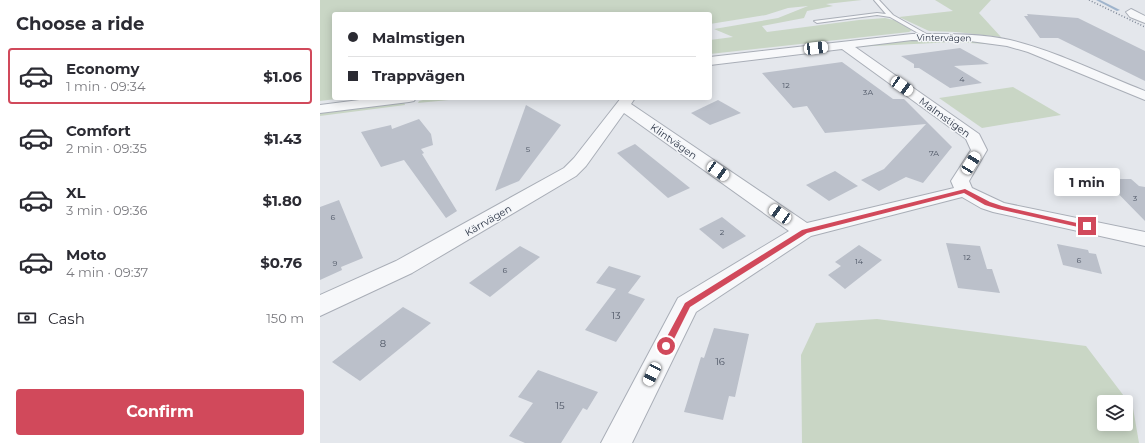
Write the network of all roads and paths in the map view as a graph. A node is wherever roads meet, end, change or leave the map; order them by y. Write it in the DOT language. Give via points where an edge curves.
graph roads {
  1 [pos="876,0"];
  2 [pos="1145,10"];
  3 [pos="891,16"];
  4 [pos="1145,20"];
  5 [pos="817,21"];
  6 [pos="927,36"];
  7 [pos="844,45"];
  8 [pos="712,61"];
  9 [pos="1145,96"];
  10 [pos="393,100"];
  11 [pos="626,101"];
  12 [pos="320,109"];
  13 [pos="965,191"];
  14 [pos="804,231"];
  15 [pos="1145,239"];
  16 [pos="320,306"];
  17 [pos="616,443"];
  1 -- 3 [label="lane"];
  2 -- 4 [label="street" via="1131,12"];
  3 -- 5 [label="lane" via="877,14"];
  3 -- 6 [label="lane"];
  6 -- 7 [label="street, Vintervägen"];
  6 -- 9 [label="street, Vintervägen" via="984,39 1020,46 1054,57"];
  7 -- 8 [label="street, Vintervägen"];
  7 -- 13 [label="street, Malmstigen" via="973,137 979,150 960,181"];
  10 -- 12 [label="street"];
  11 -- 14 [label="street, Klintvägen"];
  11 -- 16 [label="street, Kärrvägen" via="570,172 404,267"];
  13 -- 14 [label="street"];
  13 -- 15 [label="street" via="1000,208"];
  14 -- 17 [label="street" via="687,305"];
}
